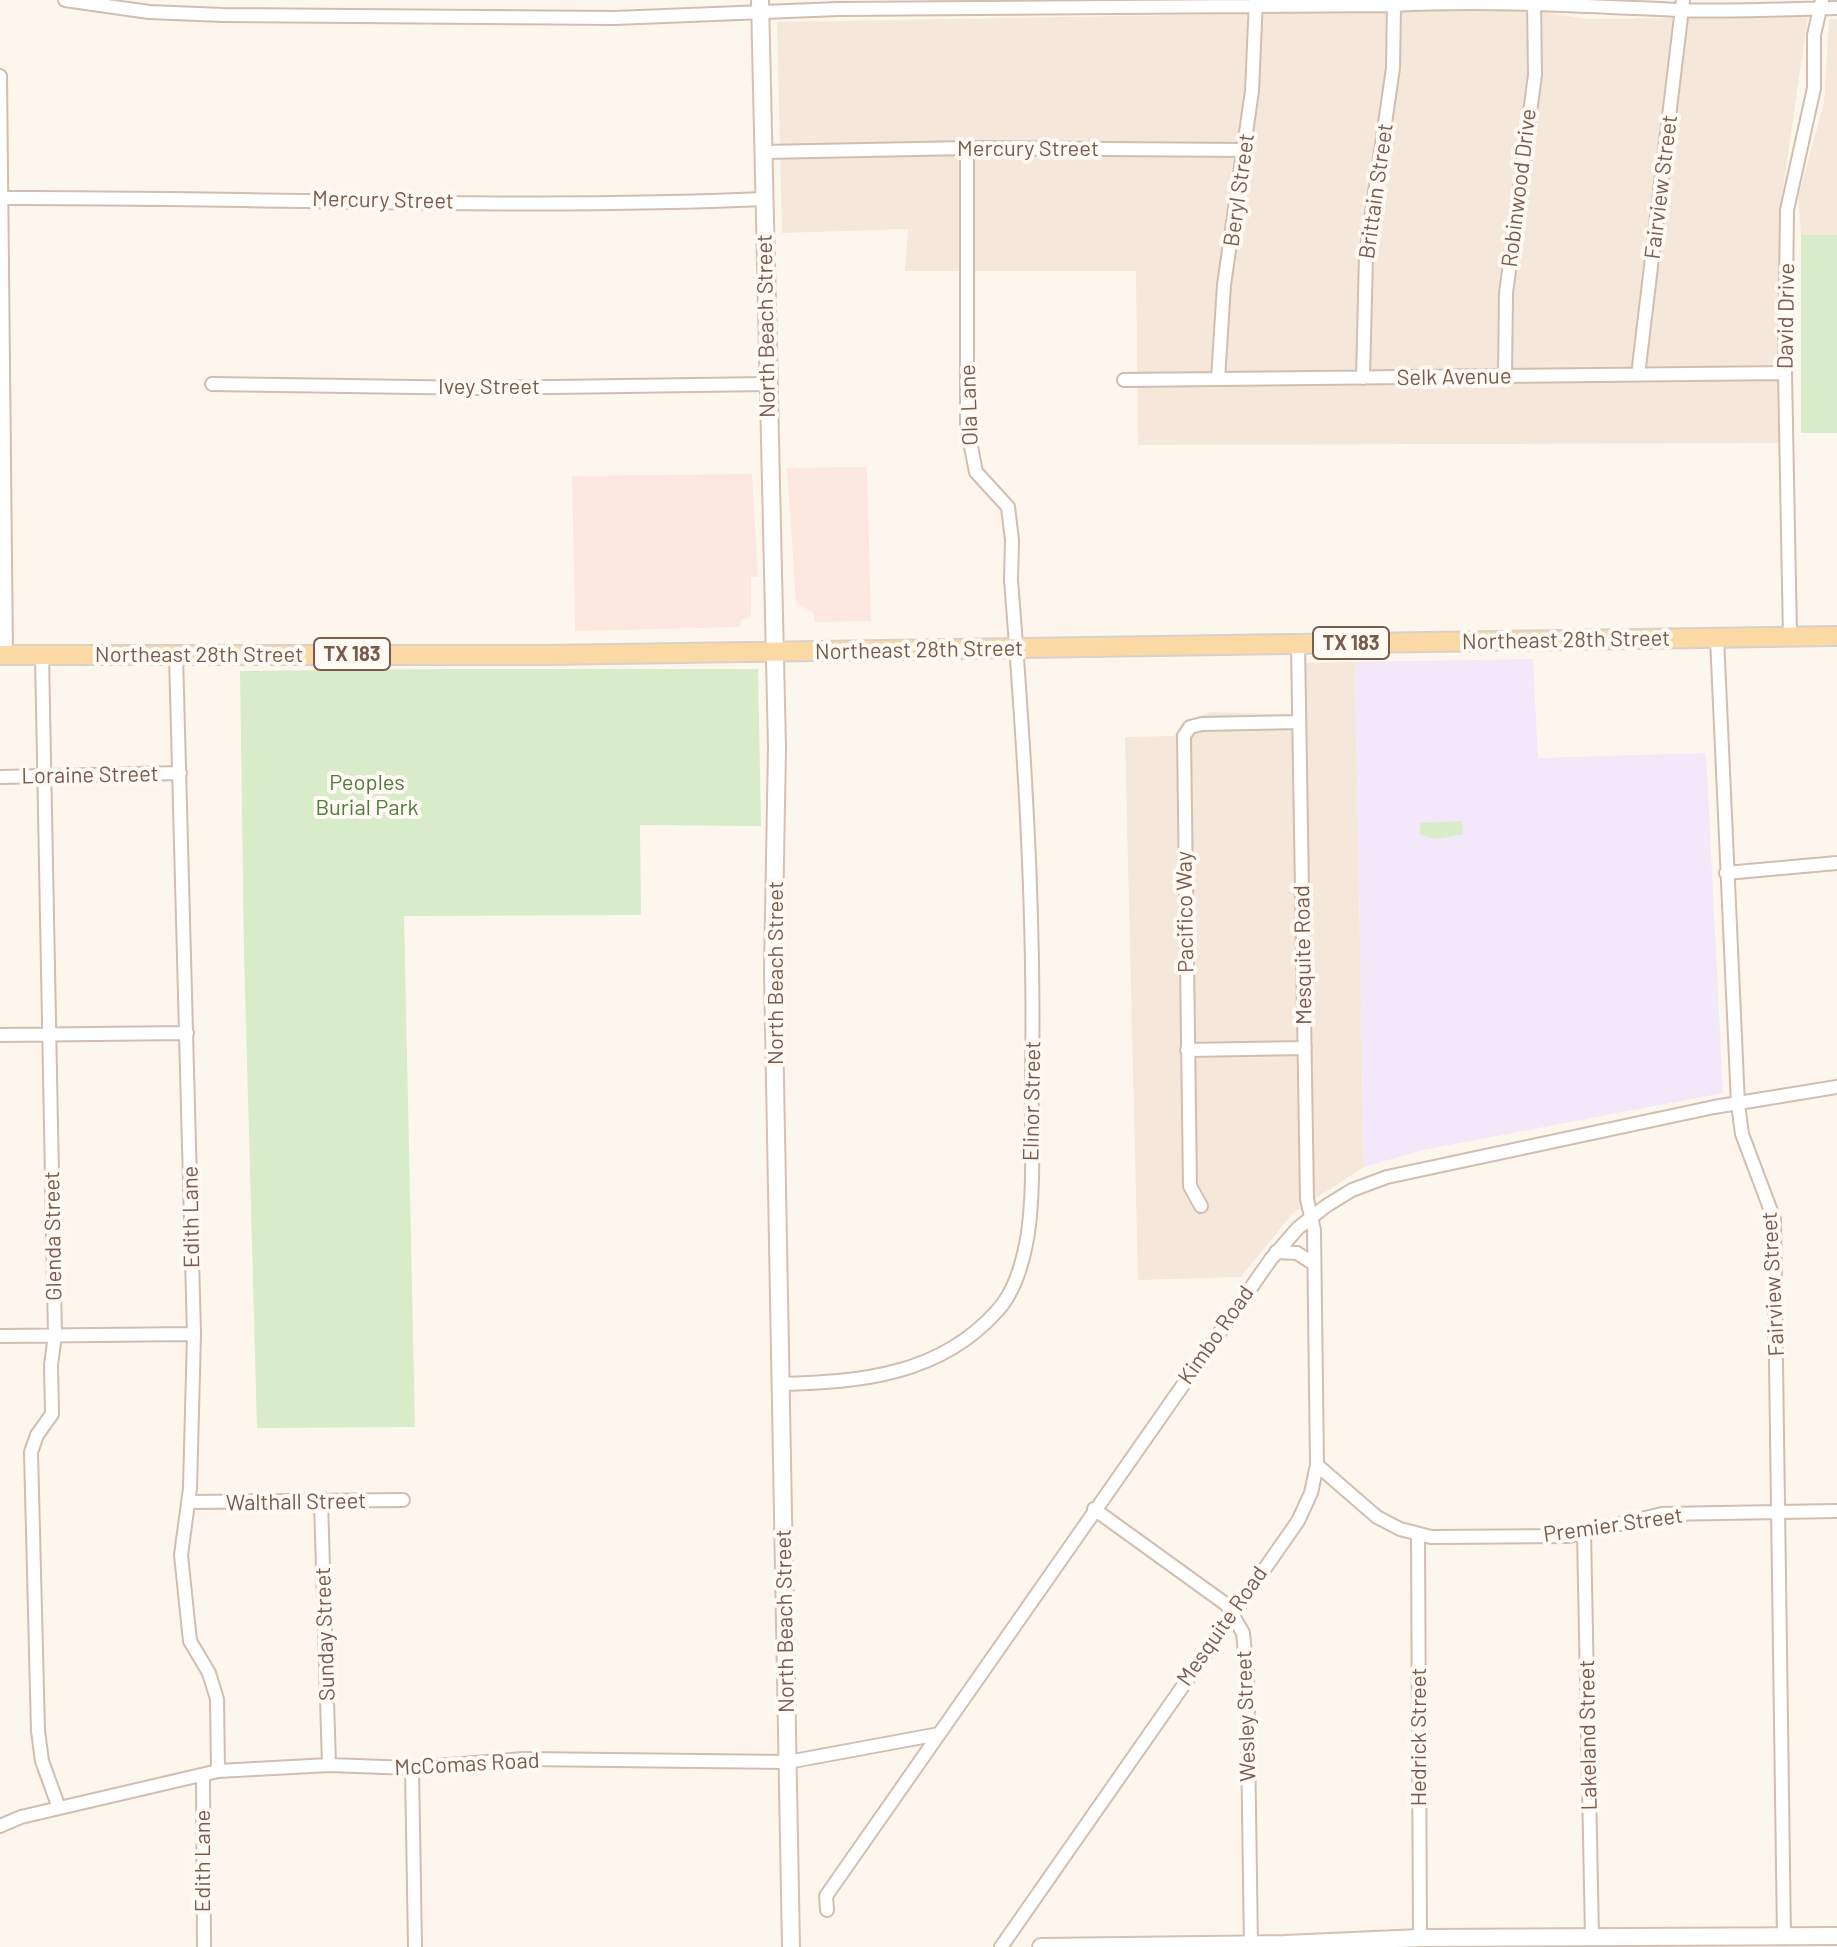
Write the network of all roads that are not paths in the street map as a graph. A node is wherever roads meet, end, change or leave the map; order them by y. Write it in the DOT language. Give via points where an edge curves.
graph roads {
  1 [pos="65,0"];
  2 [pos="1425,1"];
  3 [pos="1534,1"];
  4 [pos="1256,3"];
  5 [pos="1821,4"];
  6 [pos="136,5"];
  7 [pos="1394,5"];
  8 [pos="1682,5"];
  9 [pos="760,7"];
  10 [pos="1837,8"];
  11 [pos="0,76"];
  12 [pos="967,148"];
  13 [pos="1246,150"];
  14 [pos="763,152"];
  15 [pos="3,198"];
  16 [pos="764,199"];
  17 [pos="1785,373"];
  18 [pos="1638,375"];
  19 [pos="1505,376"];
  20 [pos="1363,378"];
  21 [pos="1218,379"];
  22 [pos="1124,380"];
  23 [pos="212,384"];
  24 [pos="766,384"];
  25 [pos="1,445"];
  26 [pos="1837,636"];
  27 [pos="1790,637"];
  28 [pos="1717,638"];
  29 [pos="1298,644"];
  30 [pos="1017,648"];
  31 [pos="775,652"];
  32 [pos="3,655"];
  33 [pos="42,655"];
  34 [pos="176,655"];
  35 [pos="1299,722"];
  36 [pos="180,773"];
  37 [pos="42,776"];
  38 [pos="0,777"];
  39 [pos="1837,863"];
  40 [pos="1726,873"];
  41 [pos="187,1033"];
  42 [pos="48,1034"];
  43 [pos="0,1035"];
  44 [pos="1305,1048"];
  45 [pos="1187,1050"];
  46 [pos="1837,1087"];
  47 [pos="1738,1104"];
  48 [pos="1201,1206"];
  49 [pos="1311,1217"];
  50 [pos="1276,1252"];
  51 [pos="1314,1264"];
  52 [pos="194,1334"];
  53 [pos="55,1335"];
  54 [pos="0,1336"];
  55 [pos="781,1384"];
  56 [pos="1317,1465"];
  57 [pos="403,1500"];
  58 [pos="188,1502"];
  59 [pos="321,1502"];
  60 [pos="1094,1509"];
  61 [pos="1779,1511"];
  62 [pos="1837,1511"];
  63 [pos="1584,1533"];
  64 [pos="1418,1536"];
  65 [pos="1232,1612"];
  66 [pos="939,1734"];
  67 [pos="788,1762"];
  68 [pos="329,1765"];
  69 [pos="412,1768"];
  70 [pos="218,1771"];
  71 [pos="203,1775"];
  72 [pos="59,1808"];
  73 [pos="0,1826"];
  74 [pos="827,1910"];
  75 [pos="1837,1936"];
  76 [pos="1592,1937"];
  77 [pos="1784,1937"];
  78 [pos="1420,1938"];
  79 [pos="1692,1941"];
  80 [pos="1251,1946"];
  81 [pos="204,1947"];
  82 [pos="415,1947"];
  83 [pos="791,1947"];
  84 [pos="1001,1947"];
  85 [pos="1041,1947"];
  86 [pos="1073,1947"];
  1 -- 6 [label="street"];
  2 -- 3 [label="street"];
  2 -- 7 [label="street"];
  3 -- 8 [label="street"];
  3 -- 19 [label="street, Robinwood Drive" via="1535,75 1506,293"];
  4 -- 7 [label="street"];
  4 -- 9 [label="street"];
  4 -- 13 [label="street, Beryl Street"];
  5 -- 8 [label="street"];
  5 -- 10 [label="street"];
  5 -- 17 [label="street, David Drive" via="1814,35 1814,88 1787,210"];
  6 -- 9 [label="street" via="223,15 615,18"];
  7 -- 20 [label="street, Brittain Street" via="1393,68 1366,255"];
  8 -- 18 [label="street, Fairview Street"];
  9 -- 14 [label="main road, North Beach Street"];
  11 -- 15 [label="street"];
  12 -- 13 [label="street, Mercury Street"];
  12 -- 14 [label="street, Mercury Street"];
  12 -- 30 [label="street, Ola Lane" via="967,426 976,472 1008,507"];
  13 -- 21 [label="street, Beryl Street" via="1224,285"];
  14 -- 16 [label="main road, North Beach Street"];
  15 -- 16 [label="street, Mercury Street"];
  15 -- 25 [label="street"];
  16 -- 24 [label="main road, North Beach Street"];
  17 -- 18 [label="street, Selk Avenue"];
  17 -- 27 [label="street, David Drive"];
  18 -- 19 [label="street, Selk Avenue"];
  19 -- 20 [label="street, Selk Avenue"];
  20 -- 21 [label="street, Selk Avenue"];
  21 -- 22 [label="street, Selk Avenue"];
  23 -- 24 [label="street, Ivey Street"];
  24 -- 31 [label="main road, North Beach Street"];
  25 -- 32 [label="street"];
  26 -- 27 [label="main road, Northeast 28th Street / TX 183"];
  27 -- 28 [label="main road, Northeast 28th Street / TX 183"];
  28 -- 29 [label="main road, Northeast 28th Street / TX 183"];
  28 -- 40 [label="street, Fairview Street"];
  29 -- 30 [label="main road, Northeast 28th Street / TX 183"];
  29 -- 35 [label="street, Mesquite Road"];
  30 -- 31 [label="main road, Northeast 28th Street / TX 183"];
  30 -- 55 [label="street, Elinor Street" via="1033,1018 1030,1196 1016,1280 999,1310 934,1360 877,1378"];
  31 -- 34 [label="main road, Northeast 28th Street / TX 183"];
  31 -- 55 [label="main road, North Beach Street" via="778,825 773,972"];
  32 -- 33 [label="main road, Northeast 28th Street / TX 183"];
  33 -- 34 [label="main road, Northeast 28th Street / TX 183"];
  33 -- 37 [label="street, Glenda Street"];
  34 -- 36 [label="street, Edith Lane"];
  35 -- 44 [label="street, Mesquite Road"];
  35 -- 45 [label="street, Pacifico Way" via="1202,724 1190,727 1184,736"];
  36 -- 37 [label="street, Loraine Street"];
  36 -- 41 [label="street, Edith Lane"];
  37 -- 38 [label="street, Loraine Street"];
  37 -- 42 [label="street, Glenda Street"];
  39 -- 40 [label="street"];
  40 -- 47 [label="street, Fairview Street"];
  41 -- 42 [label="street"];
  41 -- 52 [label="street, Edith Lane"];
  42 -- 43 [label="street"];
  42 -- 53 [label="street, Glenda Street"];
  44 -- 45 [label="street"];
  44 -- 49 [label="street, Mesquite Road"];
  45 -- 48 [label="street, Pacifico Way" via="1190,1186"];
  46 -- 47 [label="street, Kimbo Road"];
  47 -- 49 [label="street, Kimbo Road" via="1387,1177 1352,1190"];
  47 -- 61 [label="street, Fairview Street" via="1742,1134 1774,1219"];
  49 -- 50 [label="street, Kimbo Road"];
  49 -- 51 [label="street, Mesquite Road"];
  50 -- 51 [label="street" via="1297,1253"];
  50 -- 60 [label="street, Kimbo Road"];
  51 -- 56 [label="street, Mesquite Road"];
  52 -- 53 [label="street"];
  52 -- 58 [label="street, Edith Lane"];
  53 -- 54 [label="street"];
  53 -- 72 [label="street, Glenda Street" via="52,1414 31,1452 31,1508 38,1731 42,1761"];
  55 -- 67 [label="main road, North Beach Street"];
  56 -- 64 [label="street, Premier Street" via="1377,1517"];
  56 -- 65 [label="street, Mesquite Road" via="1303,1512"];
  57 -- 59 [label="street, Walthall Street"];
  58 -- 59 [label="street, Walthall Street"];
  58 -- 70 [label="street, Edith Lane" via="181,1555 186,1611 190,1641 217,1699"];
  59 -- 68 [label="street, Sunday Street"];
  60 -- 65 [label="street"];
  60 -- 66 [label="street, Kimbo Road"];
  61 -- 62 [label="street, Premier Street"];
  61 -- 63 [label="street, Premier Street" via="1652,1515"];
  61 -- 77 [label="street, Fairview Street"];
  63 -- 64 [label="street, Premier Street"];
  63 -- 76 [label="street, Lakeland Street"];
  64 -- 78 [label="street, Hedrick Street"];
  65 -- 80 [label="street, Wesley Street" via="1243,1633 1247,1659"];
  65 -- 84 [label="street, Mesquite Road"];
  66 -- 67 [label="street, McComas Road"];
  66 -- 74 [label="street, Kimbo Road" via="826,1896"];
  67 -- 69 [label="street, McComas Road" via="524,1759"];
  67 -- 83 [label="main road, North Beach Street"];
  68 -- 69 [label="street, McComas Road"];
  68 -- 70 [label="street, McComas Road"];
  69 -- 82 [label="street"];
  70 -- 71 [label="street, McComas Road"];
  71 -- 72 [label="street, McComas Road"];
  71 -- 81 [label="street, Edith Lane"];
  72 -- 73 [label="street, McComas Road"];
  75 -- 77 [label="main road"];
  76 -- 78 [label="main road"];
  76 -- 79 [label="main road"];
  77 -- 79 [label="main road"];
  78 -- 80 [label="main road"];
  80 -- 86 [label="main road"];
  85 -- 86 [label="main road"];
}
